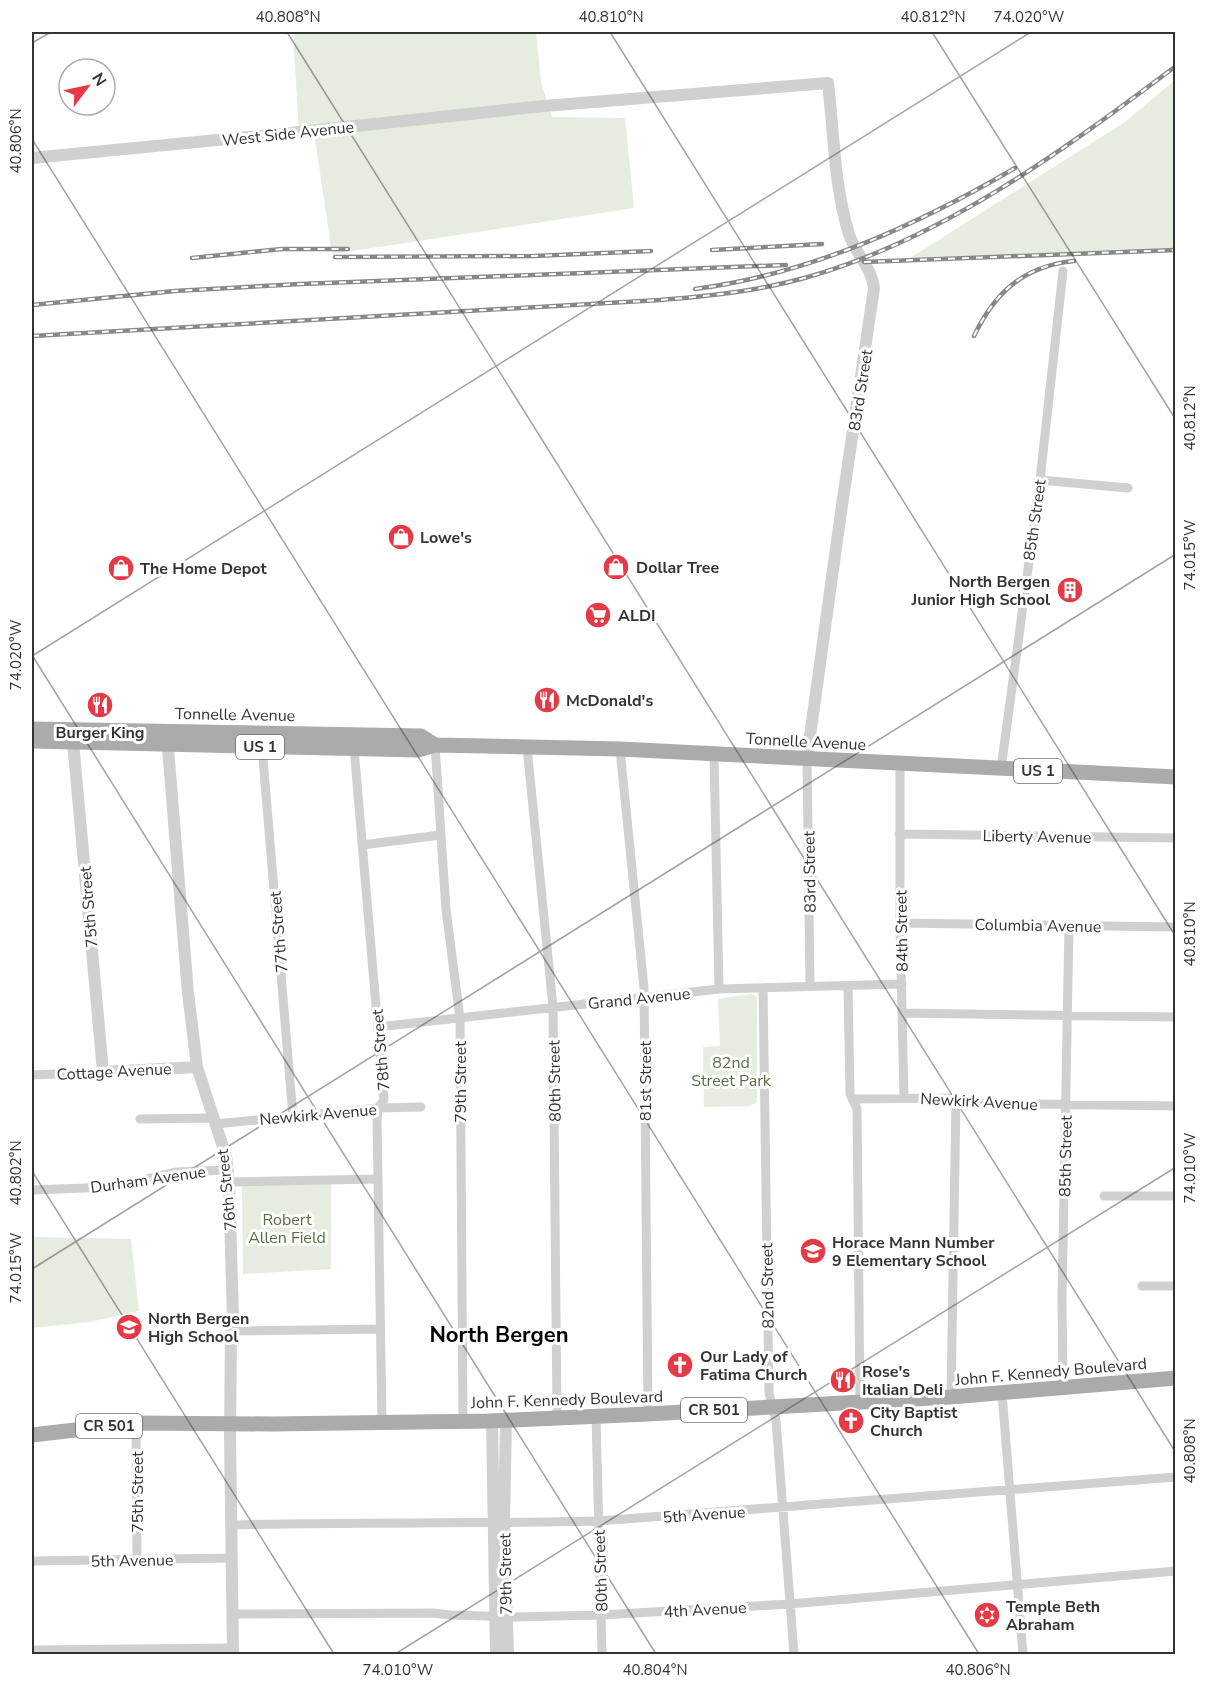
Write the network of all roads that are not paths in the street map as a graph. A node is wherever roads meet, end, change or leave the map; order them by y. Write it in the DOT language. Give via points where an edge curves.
graph roads {
  1 [pos="544,106"];
  2 [pos="32,158"];
  3 [pos="1063,271"];
  4 [pos="1040,480"];
  5 [pos="1128,488"];
  6 [pos="32,729"];
  7 [pos="167,738"];
  8 [pos="32,741"];
  9 [pos="73,742"];
  10 [pos="435,745"];
  11 [pos="262,747"];
  12 [pos="527,747"];
  13 [pos="354,748"];
  14 [pos="620,749"];
  15 [pos="714,754"];
  16 [pos="807,758"];
  17 [pos="900,764"];
  18 [pos="1001,769"];
  19 [pos="1176,777"];
  20 [pos="899,834"];
  21 [pos="440,835"];
  22 [pos="1176,838"];
  23 [pos="362,844"];
  24 [pos="900,922"];
  25 [pos="1069,925"];
  26 [pos="1176,927"];
  27 [pos="902,984"];
  28 [pos="810,986"];
  29 [pos="848,986"];
  30 [pos="763,988"];
  31 [pos="719,989"];
  32 [pos="644,998"];
  33 [pos="553,1007"];
  34 [pos="903,1012"];
  35 [pos="1067,1015"];
  36 [pos="1176,1017"];
  37 [pos="460,1018"];
  38 [pos="378,1027"];
  39 [pos="197,1067"];
  40 [pos="103,1072"];
  41 [pos="32,1074"];
  42 [pos="904,1098"];
  43 [pos="854,1099"];
  44 [pos="956,1100"];
  45 [pos="1066,1105"];
  46 [pos="1176,1106"];
  47 [pos="421,1107"];
  48 [pos="378,1108"];
  49 [pos="293,1117"];
  50 [pos="140,1119"];
  51 [pos="214,1121"];
  52 [pos="228,1176"];
  53 [pos="377,1179"];
  54 [pos="32,1190"];
  55 [pos="1104,1196"];
  56 [pos="1176,1196"];
  57 [pos="1142,1286"];
  58 [pos="1176,1286"];
  59 [pos="380,1329"];
  60 [pos="232,1331"];
  61 [pos="1176,1378"];
  62 [pos="1063,1388"];
  63 [pos="1002,1393"];
  64 [pos="951,1397"];
  65 [pos="860,1403"];
  66 [pos="772,1407"];
  67 [pos="648,1414"];
  68 [pos="596,1416"];
  69 [pos="557,1417"];
  70 [pos="463,1421"];
  71 [pos="499,1421"];
  72 [pos="382,1422"];
  73 [pos="136,1423"];
  74 [pos="230,1423"];
  75 [pos="32,1435"];
  76 [pos="1176,1477"];
  77 [pos="1011,1490"];
  78 [pos="783,1508"];
  79 [pos="598,1521"];
  80 [pos="499,1522"];
  81 [pos="232,1525"];
  82 [pos="232,1558"];
  83 [pos="137,1560"];
  84 [pos="32,1561"];
  85 [pos="1176,1571"];
  86 [pos="1017,1584"];
  87 [pos="790,1604"];
  88 [pos="233,1614"];
  89 [pos="601,1615"];
  90 [pos="501,1616"];
  91 [pos="32,1650"];
  92 [pos="233,1651"];
  93 [pos="496,1654"];
  94 [pos="508,1654"];
  95 [pos="602,1654"];
  96 [pos="794,1654"];
  97 [pos="1023,1654"];
  1 -- 2 [label="street, West Side Avenue"];
  1 -- 16 [label="street, 83rd Street" via="828,83 849,235 869,267 874,288"];
  3 -- 4 [label="street, 85th Street"];
  4 -- 5 [label="street"];
  4 -- 18 [label="street, 85th Street"];
  6 -- 7 [label="main road, Tonnelle Avenue / US 1"];
  7 -- 9 [label="main road, Tonnelle Avenue / US 1"];
  7 -- 10 [label="main road, Tonnelle Avenue / US 1" via="421,736"];
  7 -- 11 [label="main road, Tonnelle Avenue / US 1"];
  7 -- 39 [label="street, 76th Street"];
  8 -- 9 [label="main road, Tonnelle Avenue / US 1"];
  9 -- 40 [label="street, 75th Street"];
  10 -- 12 [label="main road, Tonnelle Avenue / US 1"];
  10 -- 13 [label="main road, Tonnelle Avenue / US 1" via="418,750"];
  10 -- 21 [label="street, 79th Street"];
  11 -- 13 [label="main road, Tonnelle Avenue / US 1"];
  11 -- 49 [label="street, 77th Street"];
  12 -- 14 [label="main road, Tonnelle Avenue / US 1"];
  12 -- 33 [label="street, 80th Street"];
  13 -- 23 [label="street, 78th Street"];
  14 -- 15 [label="main road, Tonnelle Avenue / US 1"];
  14 -- 32 [label="street, 81st Street"];
  15 -- 16 [label="main road, Tonnelle Avenue / US 1"];
  15 -- 31 [label="street"];
  16 -- 17 [label="main road, Tonnelle Avenue / US 1"];
  16 -- 28 [label="street, 83rd Street"];
  17 -- 18 [label="main road, Tonnelle Avenue / US 1"];
  17 -- 20 [label="street, 84th Street"];
  18 -- 19 [label="main road, Tonnelle Avenue / US 1"];
  20 -- 22 [label="street, Liberty Avenue"];
  20 -- 24 [label="street, 84th Street"];
  21 -- 23 [label="street"];
  21 -- 37 [label="street, 79th Street"];
  23 -- 38 [label="street, 78th Street"];
  24 -- 25 [label="street, Columbia Avenue"];
  24 -- 27 [label="street, 84th Street"];
  25 -- 26 [label="street, Columbia Avenue"];
  25 -- 35 [label="street, 85th Street"];
  27 -- 29 [label="street, Grand Avenue"];
  27 -- 34 [label="street, 84th Street"];
  28 -- 29 [label="street, Grand Avenue"];
  28 -- 30 [label="street, Grand Avenue"];
  29 -- 43 [label="street" via="850,1094"];
  30 -- 31 [label="street, Grand Avenue"];
  30 -- 66 [label="street, 82nd Street"];
  31 -- 32 [label="street, Grand Avenue"];
  32 -- 33 [label="street, Grand Avenue"];
  32 -- 67 [label="street, 81st Street"];
  33 -- 37 [label="street, Grand Avenue"];
  33 -- 69 [label="street, 80th Street"];
  34 -- 35 [label="street"];
  34 -- 42 [label="street, 84th Street"];
  35 -- 36 [label="street"];
  35 -- 45 [label="street, 85th Street"];
  37 -- 38 [label="street, Grand Avenue"];
  37 -- 70 [label="street, 79th Street"];
  38 -- 48 [label="street, 78th Street" via="384,1100"];
  39 -- 40 [label="street, Cottage Avenue"];
  39 -- 51 [label="street, 76th Street"];
  40 -- 41 [label="street, Cottage Avenue"];
  42 -- 43 [label="street, Newkirk Avenue"];
  42 -- 44 [label="street, Newkirk Avenue"];
  43 -- 65 [label="street"];
  44 -- 45 [label="street, Newkirk Avenue"];
  44 -- 64 [label="street"];
  45 -- 46 [label="street, Newkirk Avenue"];
  45 -- 62 [label="street, 85th Street"];
  47 -- 48 [label="street, Newkirk Avenue"];
  48 -- 49 [label="street, Newkirk Avenue"];
  48 -- 53 [label="street, 78th Street"];
  49 -- 51 [label="street, Newkirk Avenue"];
  50 -- 51 [label="street, Newkirk Avenue"];
  51 -- 52 [label="street, 76th Street"];
  52 -- 53 [label="street, Durham Avenue"];
  52 -- 54 [label="street, Durham Avenue" via="177,1172 112,1187"];
  52 -- 60 [label="street, 76th Street"];
  53 -- 59 [label="street, 78th Street"];
  55 -- 56 [label="street"];
  57 -- 58 [label="street"];
  59 -- 60 [label="street"];
  59 -- 72 [label="street, 78th Street"];
  60 -- 74 [label="street, 76th Street"];
  61 -- 62 [label="main road, John F. Kennedy Boulevard / CR 501"];
  62 -- 63 [label="main road, John F. Kennedy Boulevard / CR 501"];
  63 -- 64 [label="main road, John F. Kennedy Boulevard / CR 501"];
  63 -- 77 [label="street"];
  64 -- 65 [label="main road, John F. Kennedy Boulevard / CR 501"];
  65 -- 66 [label="main road, John F. Kennedy Boulevard / CR 501"];
  66 -- 67 [label="main road, John F. Kennedy Boulevard / CR 501"];
  66 -- 78 [label="street, 82nd Street"];
  67 -- 68 [label="main road, John F. Kennedy Boulevard / CR 501"];
  68 -- 69 [label="main road, John F. Kennedy Boulevard / CR 501"];
  68 -- 79 [label="street, 80th Street"];
  69 -- 71 [label="main road, John F. Kennedy Boulevard / CR 501"];
  70 -- 71 [label="main road, John F. Kennedy Boulevard / CR 501"];
  70 -- 72 [label="main road, John F. Kennedy Boulevard / CR 501"];
  71 -- 80 [label="street, 79th Street"];
  72 -- 74 [label="main road, John F. Kennedy Boulevard / CR 501"];
  73 -- 74 [label="main road, John F. Kennedy Boulevard / CR 501"];
  73 -- 75 [label="main road, John F. Kennedy Boulevard / CR 501"];
  73 -- 83 [label="street, 75th Street"];
  74 -- 81 [label="street, 76th Street"];
  76 -- 77 [label="street, 5th Avenue"];
  77 -- 78 [label="street, 5th Avenue"];
  77 -- 86 [label="street"];
  78 -- 79 [label="street, 5th Avenue"];
  78 -- 87 [label="street, 82nd Street"];
  79 -- 80 [label="street, 5th Avenue"];
  79 -- 89 [label="street, 80th Street"];
  80 -- 81 [label="street, 5th Avenue"];
  80 -- 90 [label="street, 79th Street"];
  81 -- 82 [label="street, 76th Street"];
  82 -- 83 [label="street, 5th Avenue"];
  82 -- 88 [label="street, 76th Street"];
  83 -- 84 [label="street, 5th Avenue"];
  85 -- 86 [label="street, 4th Avenue"];
  86 -- 87 [label="street, 4th Avenue"];
  86 -- 97 [label="street"];
  87 -- 89 [label="street, 4th Avenue"];
  87 -- 96 [label="street, 82nd Street"];
  88 -- 90 [label="street, 4th Avenue" via="433,1612"];
  88 -- 92 [label="street, 76th Street"];
  89 -- 90 [label="street, 4th Avenue"];
  89 -- 95 [label="street, 80th Street"];
  90 -- 93 [label="street, 79th Street"];
  90 -- 94 [label="street, 79th Street"];
  91 -- 92 [label="street"];
}
